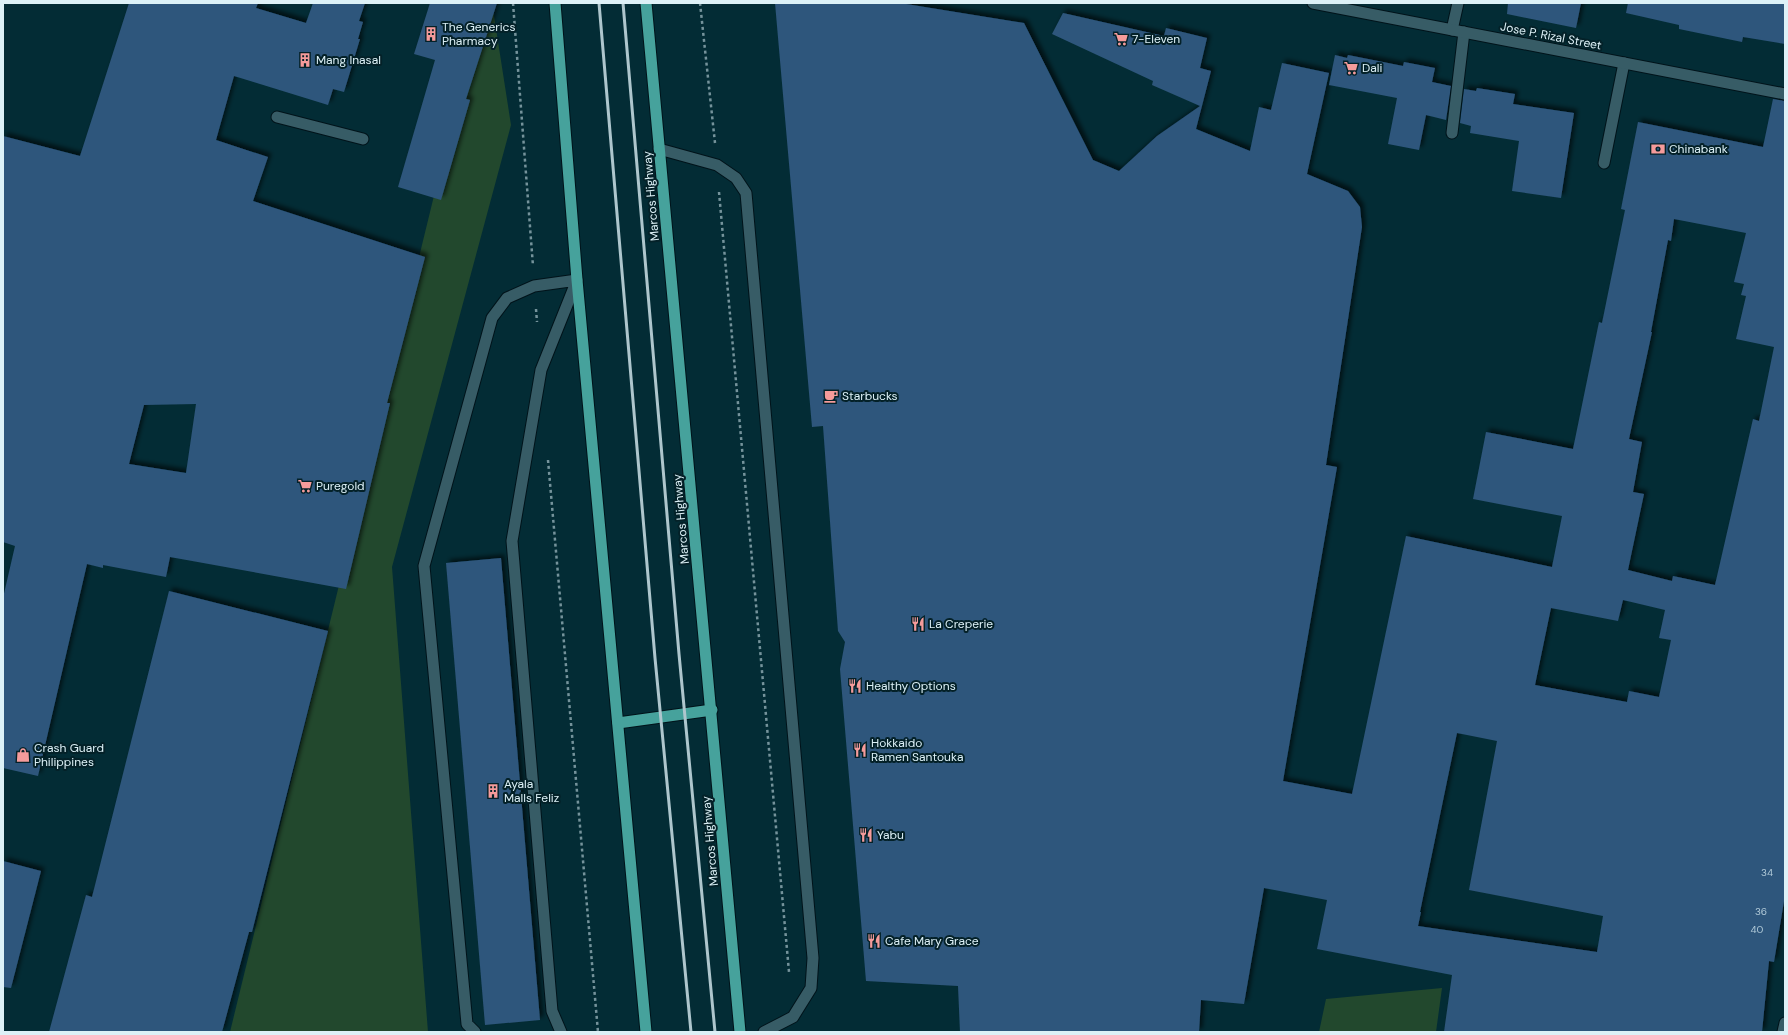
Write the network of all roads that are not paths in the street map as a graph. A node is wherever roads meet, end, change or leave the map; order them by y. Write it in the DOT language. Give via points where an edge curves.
graph roads {
  1 [pos="555,3"];
  2 [pos="646,3"];
  3 [pos="1313,3"];
  4 [pos="1458,3"];
  5 [pos="1452,30"];
  6 [pos="1464,32"];
  7 [pos="1624,63"];
  8 [pos="1785,94"];
  9 [pos="277,117"];
  10 [pos="1452,133"];
  11 [pos="363,140"];
  12 [pos="659,149"];
  13 [pos="1604,163"];
  14 [pos="577,280"];
  15 [pos="712,710"];
  16 [pos="618,723"];
  17 [pos="1785,1023"];
  18 [pos="475,1032"];
  19 [pos="560,1032"];
  20 [pos="646,1032"];
  21 [pos="740,1032"];
  22 [pos="764,1032"];
  23 [pos="1783,1032"];
  1 -- 14 [label="main road"];
  2 -- 12 [label="main road, Marcos Highway"];
  3 -- 5 [label="street, Jose P. Rizal Street"];
  4 -- 5 [label="street"];
  5 -- 6 [label="street, Jose P. Rizal Street"];
  6 -- 7 [label="street, Jose P. Rizal Street"];
  6 -- 10 [label="street"];
  7 -- 8 [label="street, Jose P. Rizal Street"];
  7 -- 13 [label="street"];
  9 -- 11 [label="street"];
  12 -- 15 [label="main road, Marcos Highway"];
  12 -- 22 [label="street" via="717,165 736,178 746,193 813,958 811,988 793,1017"];
  14 -- 16 [label="main road"];
  14 -- 18 [label="street" via="534,286 507,298 492,318 424,566 467,1024"];
  14 -- 19 [label="street" via="540,370 512,541 552,1012"];
  15 -- 16 [label="main road"];
  15 -- 21 [label="main road, Marcos Highway"];
  16 -- 20 [label="main road"];
  17 -- 23 [label="street"];
}
